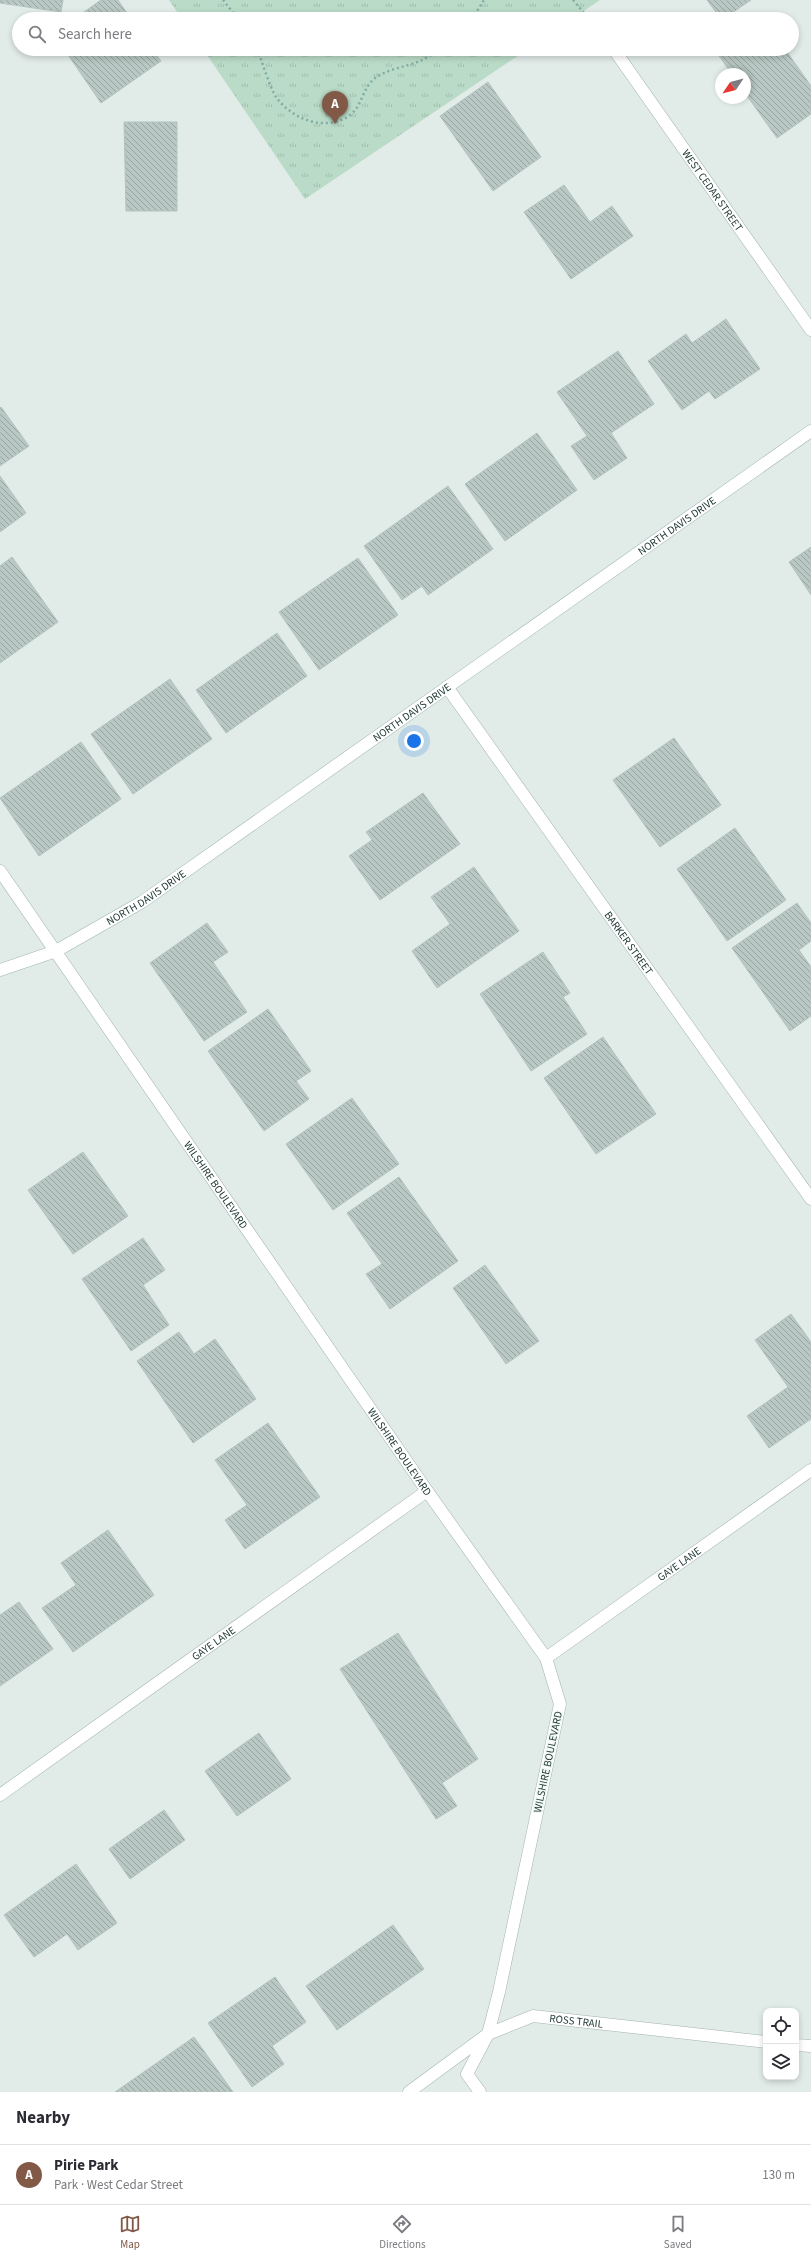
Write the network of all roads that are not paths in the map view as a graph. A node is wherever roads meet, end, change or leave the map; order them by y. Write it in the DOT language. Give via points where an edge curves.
graph roads {
  1 [pos="619,56"];
  2 [pos="811,330"];
  3 [pos="811,431"];
  4 [pos="447,686"];
  5 [pos="0,871"];
  6 [pos="56,952"];
  7 [pos="0,970"];
  8 [pos="811,1199"];
  9 [pos="811,1470"];
  10 [pos="427,1491"];
  11 [pos="546,1658"];
  12 [pos="0,1795"];
  13 [pos="488,2034"];
  14 [pos="763,2042"];
  15 [pos="799,2045"];
  16 [pos="811,2046"];
  17 [pos="409,2092"];
  18 [pos="480,2092"];
  1 -- 2 [label="street, WEST CEDAR STREET"];
  3 -- 4 [label="street, NORTH DAVIS DRIVE"];
  4 -- 6 [label="street, NORTH DAVIS DRIVE" via="142,902"];
  4 -- 8 [label="street, BARKER STREET"];
  5 -- 6 [label="street, WILSHIRE BOULEVARD"];
  6 -- 7 [label="street, NORTH DAVIS DRIVE"];
  6 -- 10 [label="street, WILSHIRE BOULEVARD"];
  9 -- 11 [label="street, GAYE LANE"];
  10 -- 11 [label="street, WILSHIRE BOULEVARD"];
  10 -- 12 [label="street, GAYE LANE"];
  11 -- 13 [label="street, WILSHIRE BOULEVARD" via="560,1704"];
  13 -- 14 [label="street, ROSS TRAIL" via="533,2016"];
  13 -- 17 [label="street, ROSS TRAIL"];
  13 -- 18 [label="street, WILSHIRE BOULEVARD" via="467,2074"];
  15 -- 16 [label="street"];
}
